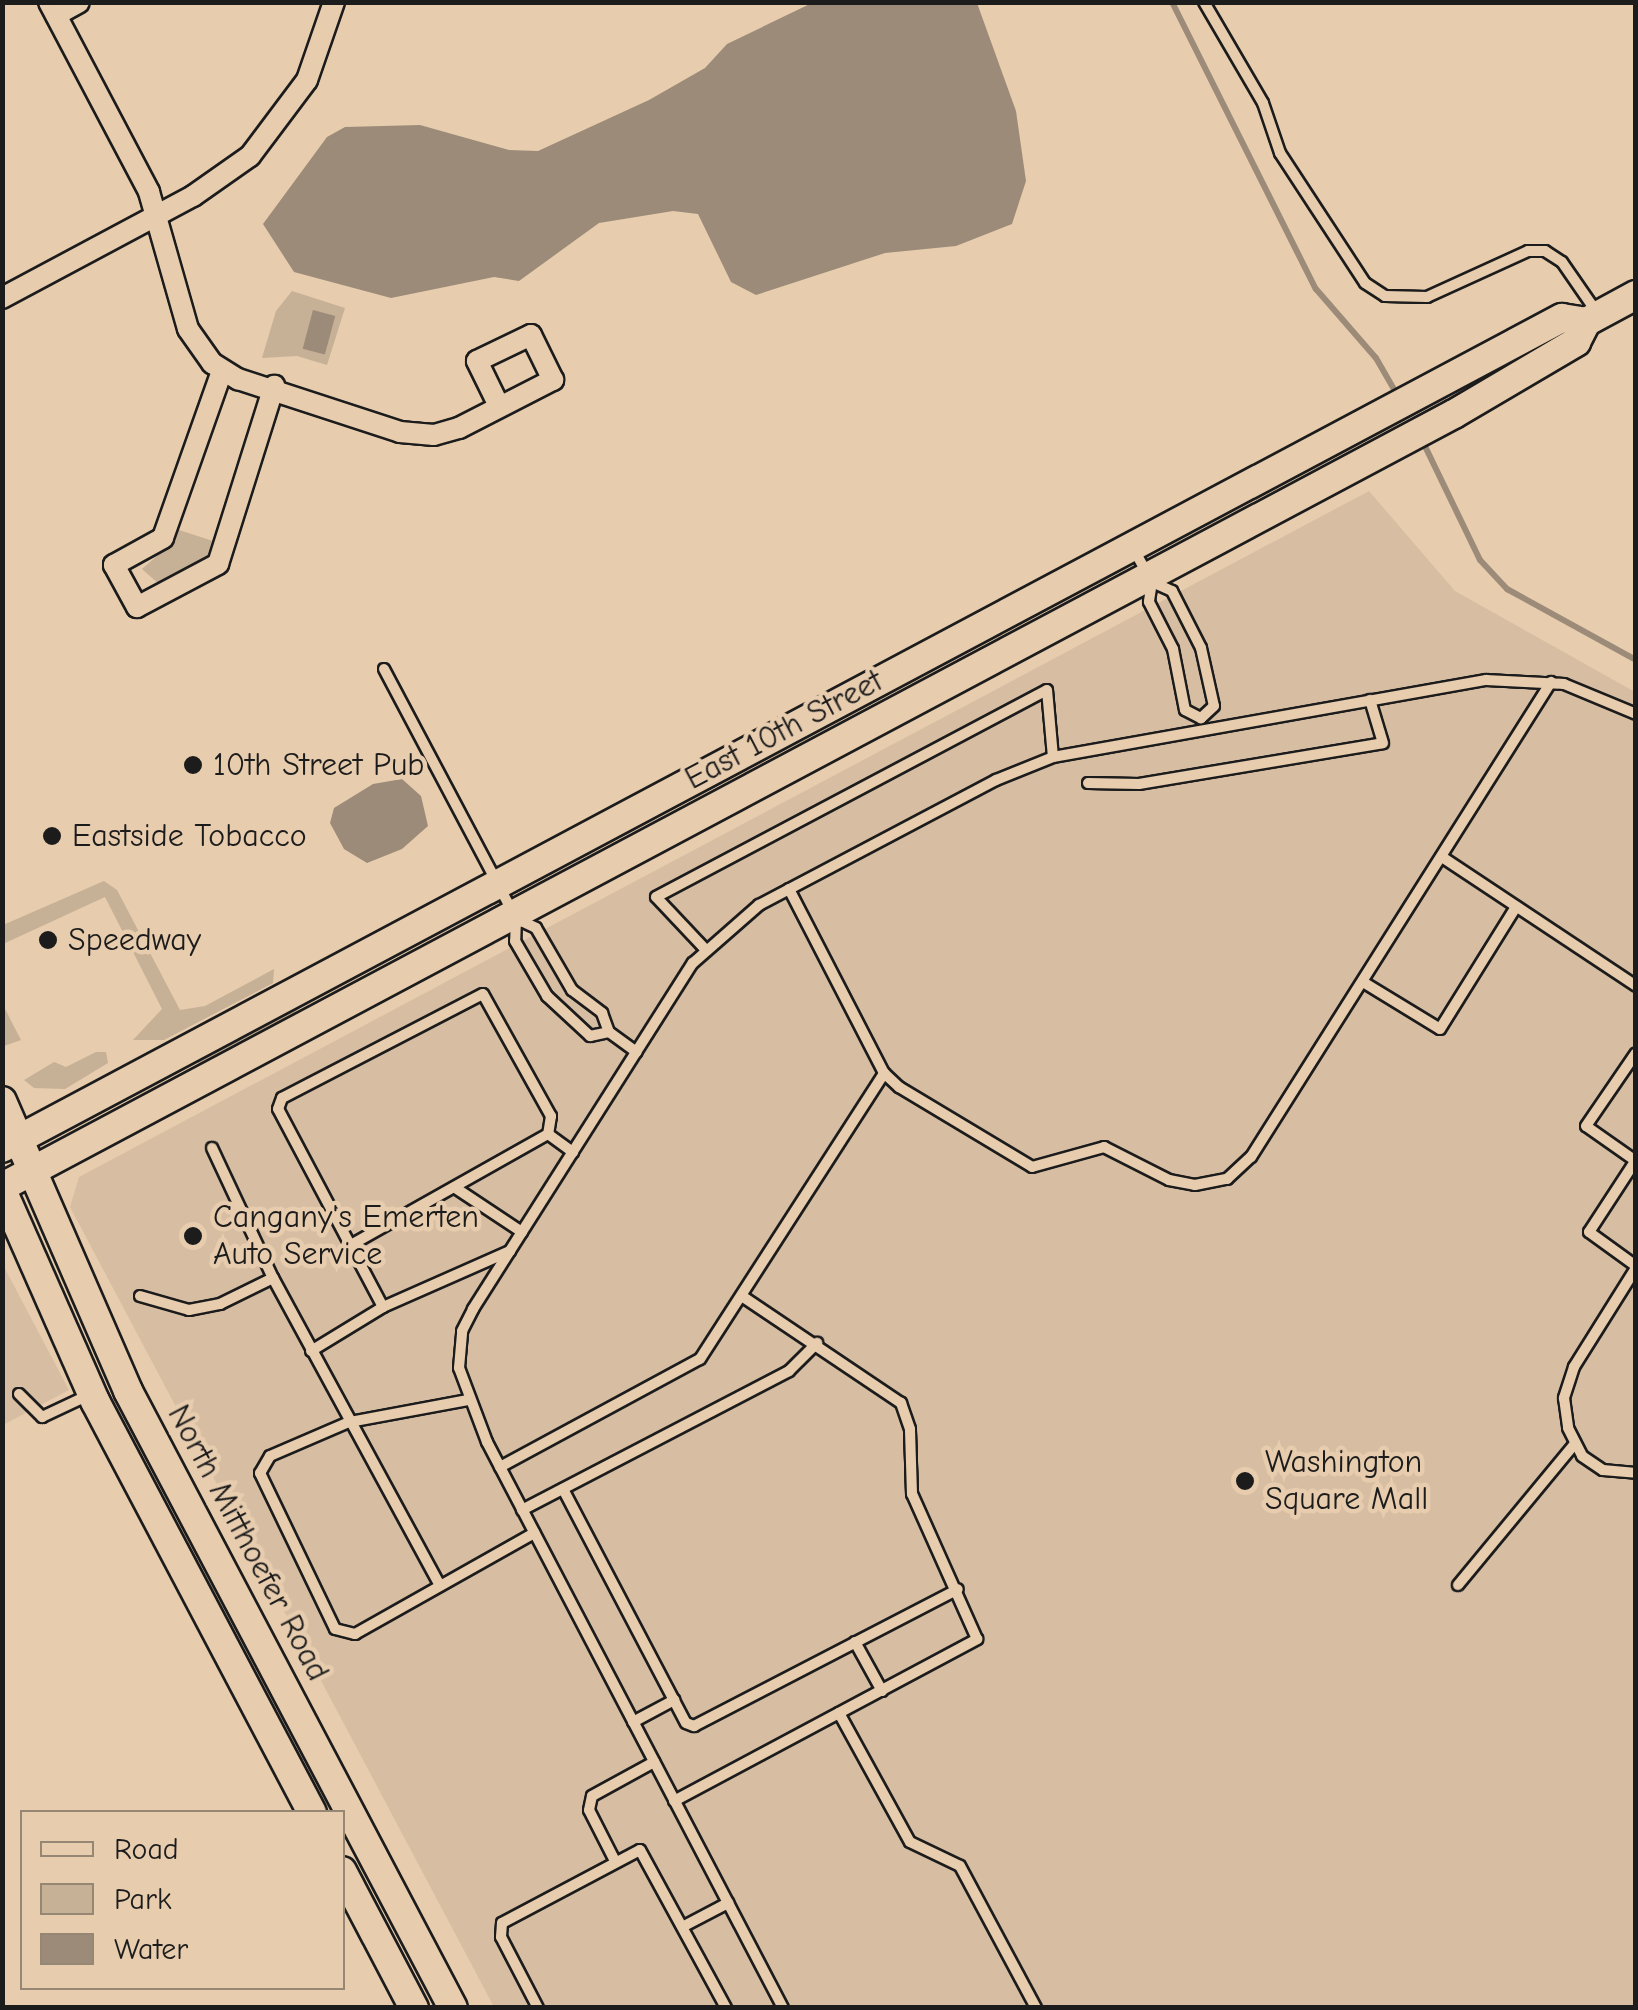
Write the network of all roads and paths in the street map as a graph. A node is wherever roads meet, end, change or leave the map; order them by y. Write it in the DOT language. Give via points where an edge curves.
graph roads {
  1 [pos="79,2"];
  2 [pos="334,2"];
  3 [pos="1204,2"];
  4 [pos="52,9"];
  5 [pos="155,217"];
  6 [pos="1636,295"];
  7 [pos="2,298"];
  8 [pos="1592,318"];
  9 [pos="222,371"];
  10 [pos="274,386"];
  11 [pos="499,406"];
  12 [pos="1133,547"];
  13 [pos="1150,579"];
  14 [pos="384,669"];
  15 [pos="1551,682"];
  16 [pos="1370,700"];
  17 [pos="1636,714"];
  18 [pos="1202,724"];
  19 [pos="1053,757"];
  20 [pos="1088,783"];
  21 [pos="1442,857"];
  22 [pos="498,884"];
  23 [pos="789,889"];
  24 [pos="1516,907"];
  25 [pos="514,916"];
  26 [pos="704,949"];
  27 [pos="1362,982"];
  28 [pos="1636,986"];
  29 [pos="608,1032"];
  30 [pos="637,1052"];
  31 [pos="1636,1053"];
  32 [pos="884,1072"];
  33 [pos="2,1101"];
  34 [pos="548,1134"];
  35 [pos="11,1143"];
  36 [pos="212,1148"];
  37 [pos="573,1152"];
  38 [pos="1634,1159"];
  39 [pos="32,1171"];
  40 [pos="2,1188"];
  41 [pos="458,1189"];
  42 [pos="522,1232"];
  43 [pos="351,1246"];
  44 [pos="510,1250"];
  45 [pos="1636,1267"];
  46 [pos="272,1278"];
  47 [pos="140,1296"];
  48 [pos="743,1297"];
  49 [pos="383,1307"];
  50 [pos="817,1344"];
  51 [pos="311,1351"];
  52 [pos="19,1394"];
  53 [pos="92,1394"];
  54 [pos="468,1400"];
  55 [pos="350,1422"];
  56 [pos="1574,1445"];
  57 [pos="500,1467"];
  58 [pos="170,1470"];
  59 [pos="1636,1473"];
  60 [pos="563,1488"];
  61 [pos="522,1510"];
  62 [pos="534,1533"];
  63 [pos="1458,1585"];
  64 [pos="440,1586"];
  65 [pos="958,1589"];
  66 [pos="855,1642"];
  67 [pos="882,1691"];
  68 [pos="674,1700"];
  69 [pos="840,1713"];
  70 [pos="633,1722"];
  71 [pos="654,1762"];
  72 [pos="674,1800"];
  73 [pos="311,1810"];
  74 [pos="615,1861"];
  75 [pos="345,1877"];
  76 [pos="728,1904"];
  77 [pos="684,1926"];
  78 [pos="414,2008"];
  79 [pos="453,2008"];
  80 [pos="538,2008"];
  81 [pos="726,2008"];
  82 [pos="783,2008"];
  83 [pos="1036,2008"];
  1 -- 4 [label="street"];
  2 -- 5 [label="street" via="308,80 279,124 236,167"];
  3 -- 8 [label="lane" via="1263,103 1280,152 1366,282 1385,296 1427,298 1528,251 1545,251 1562,262"];
  4 -- 5 [label="street" via="149,192"];
  5 -- 7 [label="street"];
  5 -- 9 [label="street" via="190,334"];
  6 -- 8 [label="main road, East 10th Street"];
  8 -- 12 [label="main road, East 10th Street" via="1562,318"];
  8 -- 13 [label="main road, East 10th Street" via="1576,342"];
  9 -- 10 [label="street"];
  9 -- 10 [label="street" via="163,538 114,565 138,608 218,564"];
  10 -- 11 [label="street" via="413,434 453,430"];
  12 -- 13 [label="lane"];
  12 -- 22 [label="main road, East 10th Street"];
  13 -- 18 [label="lane" via="1149,602 1173,649 1185,710"];
  13 -- 18 [label="lane" via="1172,591 1201,648 1214,706"];
  13 -- 25 [label="main road, East 10th Street"];
  14 -- 22 [label="lane"];
  15 -- 16 [label="lane" via="1486,680"];
  15 -- 17 [label="lane" via="1592,692"];
  15 -- 21 [label="lane"];
  16 -- 18 [label="lane"];
  16 -- 20 [label="lane" via="1383,743 1139,784"];
  18 -- 19 [label="lane"];
  19 -- 23 [label="lane"];
  19 -- 26 [label="lane" via="1047,690 656,897"];
  21 -- 24 [label="lane"];
  21 -- 27 [label="lane"];
  22 -- 25 [label="lane"];
  22 -- 35 [label="main road, East 10th Street"];
  23 -- 26 [label="lane" via="736,920"];
  23 -- 32 [label="lane"];
  24 -- 27 [label="lane" via="1440,1029"];
  24 -- 28 [label="lane"];
  25 -- 29 [label="lane" via="536,928 562,978 602,1013"];
  25 -- 29 [label="lane" via="514,942 555,1008 590,1036"];
  25 -- 39 [label="main road, East 10th Street"];
  26 -- 30 [label="lane"];
  27 -- 32 [label="lane" via="1251,1157 1211,1183 1169,1180 1104,1146 1032,1167"];
  29 -- 30 [label="lane"];
  30 -- 37 [label="lane"];
  31 -- 38 [label="lane" via="1586,1126"];
  32 -- 48 [label="lane"];
  33 -- 35 [label="main road, North Mitthoefer Road"];
  34 -- 37 [label="lane"];
  34 -- 41 [label="lane"];
  34 -- 43 [label="lane" via="551,1116 483,994 282,1098 278,1110"];
  35 -- 39 [label="main road, North Mitthoefer Road"];
  36 -- 46 [label="lane"];
  37 -- 42 [label="lane"];
  38 -- 45 [label="lane" via="1589,1232"];
  39 -- 40 [label="main road, East 10th Street"];
  39 -- 58 [label="main road, North Mitthoefer Road" via="98,1326"];
  40 -- 53 [label="main road"];
  41 -- 42 [label="lane"];
  41 -- 43 [label="lane"];
  42 -- 44 [label="lane"];
  43 -- 49 [label="lane"];
  44 -- 49 [label="lane"];
  44 -- 54 [label="lane" via="462,1330 459,1368"];
  45 -- 56 [label="lane" via="1568,1378 1564,1414"];
  46 -- 47 [label="lane" via="220,1304 190,1310"];
  46 -- 51 [label="lane"];
  48 -- 50 [label="lane"];
  48 -- 57 [label="lane" via="711,1348 683,1372"];
  49 -- 51 [label="lane"];
  50 -- 60 [label="lane" via="789,1371"];
  50 -- 65 [label="lane" via="901,1403 910,1428 907,1478"];
  51 -- 55 [label="lane"];
  52 -- 53 [label="lane" via="42,1417"];
  53 -- 58 [label="main road" via="113,1396 144,1456"];
  53 -- 73 [label="main road"];
  54 -- 55 [label="lane"];
  54 -- 57 [label="lane"];
  55 -- 64 [label="lane"];
  55 -- 64 [label="lane" via="270,1456 260,1472 336,1629 355,1634"];
  56 -- 59 [label="lane" via="1603,1470"];
  56 -- 63 [label="lane"];
  57 -- 61 [label="lane"];
  58 -- 79 [label="main road, North Mitthoefer Road"];
  60 -- 61 [label="lane"];
  60 -- 68 [label="lane"];
  61 -- 62 [label="lane"];
  62 -- 64 [label="lane"];
  62 -- 70 [label="lane" via="590,1655"];
  65 -- 66 [label="lane"];
  65 -- 67 [label="lane" via="977,1638"];
  66 -- 67 [label="lane"];
  66 -- 68 [label="lane" via="694,1726"];
  67 -- 69 [label="lane"];
  68 -- 70 [label="lane"];
  69 -- 72 [label="lane"];
  69 -- 83 [label="lane" via="910,1842 960,1866"];
  70 -- 71 [label="lane"];
  71 -- 72 [label="lane"];
  71 -- 74 [label="lane" via="592,1796 589,1810"];
  72 -- 76 [label="lane"];
  74 -- 77 [label="lane" via="640,1850"];
  74 -- 80 [label="lane" via="502,1923 501,1937"];
  75 -- 78 [label="main road"];
  76 -- 77 [label="lane"];
  76 -- 82 [label="lane"];
  77 -- 81 [label="lane"];
}
